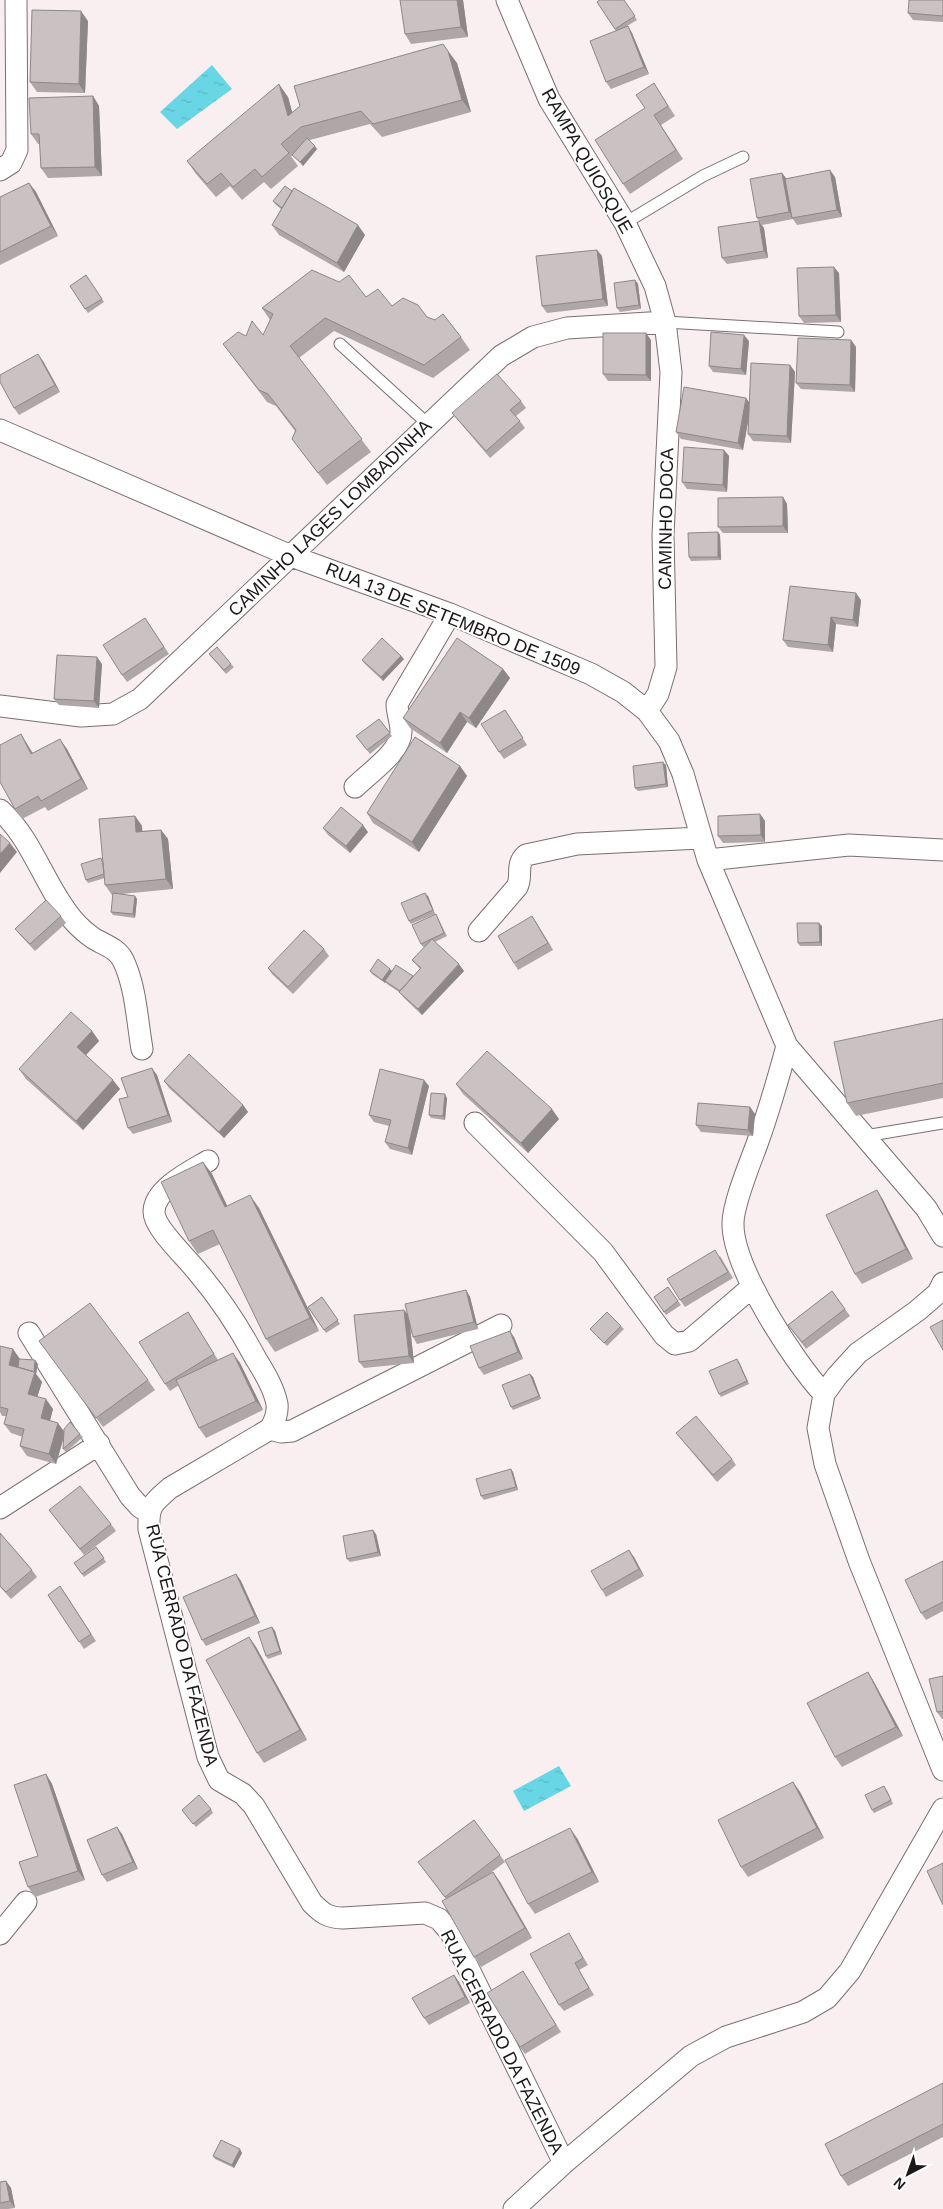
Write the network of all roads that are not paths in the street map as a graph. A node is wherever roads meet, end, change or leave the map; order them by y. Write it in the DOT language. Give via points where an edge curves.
graph roads {
  1 [pos="16,0"];
  2 [pos="507,0"];
  3 [pos="743,156"];
  4 [pos="0,170"];
  5 [pos="625,223"];
  6 [pos="665,322"];
  7 [pos="838,332"];
  8 [pos="340,344"];
  9 [pos="429,425"];
  10 [pos="0,430"];
  11 [pos="290,556"];
  12 [pos="450,614"];
  13 [pos="0,706"];
  14 [pos="647,711"];
  15 [pos="355,786"];
  16 [pos="0,810"];
  17 [pos="700,838"];
  18 [pos="943,850"];
  19 [pos="708,860"];
  20 [pos="479,931"];
  21 [pos="787,1046"];
  22 [pos="142,1049"];
  23 [pos="475,1123"];
  24 [pos="943,1123"];
  25 [pos="865,1136"];
  26 [pos="208,1161"];
  27 [pos="943,1236"];
  28 [pos="943,1283"];
  29 [pos="752,1287"];
  30 [pos="501,1325"];
  31 [pos="29,1333"];
  32 [pos="824,1394"];
  33 [pos="270,1429"];
  34 [pos="99,1444"];
  35 [pos="0,1508"];
  36 [pos="148,1512"];
  37 [pos="943,1770"];
  38 [pos="943,1809"];
  39 [pos="26,1902"];
  40 [pos="0,1934"];
  41 [pos="564,2163"];
  42 [pos="514,2209"];
  1 -- 4 [label="street" via="17,150 11,163"];
  2 -- 5 [label="street, RAMPA QUIOSQUE" via="549,99"];
  3 -- 5 [label="lane"];
  5 -- 6 [label="street, RAMPA QUIOSQUE" via="654,286"];
  6 -- 7 [label="lane"];
  6 -- 9 [label="street, CAMINHO LAGES LOMBADINHA" via="567,328 533,337 501,356"];
  6 -- 14 [label="street, CAMINHO DOCA" via="672,372 663,535 666,667 658,694"];
  8 -- 9 [label="lane"];
  9 -- 11 [label="street, CAMINHO LAGES LOMBADINHA"];
  10 -- 11 [label="street, RUA 13 DE SETEMBRO DE 1509"];
  11 -- 12 [label="street, RUA 13 DE SETEMBRO DE 1509"];
  11 -- 13 [label="street, CAMINHO LAGES LOMBADINHA" via="140,699 113,714 81,716"];
  12 -- 14 [label="street, RUA 13 DE SETEMBRO DE 1509" via="591,674 623,692"];
  12 -- 15 [label="street" via="397,704 400,742"];
  14 -- 17 [label="street, RUA 13 DE SETEMBRO DE 1509" via="669,741"];
  16 -- 22 [label="street" via="32,850 64,909 79,927 110,946 122,958 131,978"];
  17 -- 19 [label="street, RUA 13 DE SETEMBRO DE 1509"];
  17 -- 20 [label="street" via="577,844 526,855 518,867 517,887"];
  18 -- 19 [label="street" via="849,845"];
  19 -- 21 [label="street, RUA 13 DE SETEMBRO DE 1509"];
  21 -- 25 [label="street"];
  21 -- 29 [label="street" via="732,1222 736,1249"];
  23 -- 29 [label="street" via="603,1252 664,1335 675,1344 689,1341"];
  24 -- 25 [label="lane"];
  25 -- 27 [label="street" via="926,1208"];
  26 -- 33 [label="street" via="171,1184 159,1198 154,1211 157,1224 234,1318 265,1374 277,1404 276,1418"];
  28 -- 32 [label="street" via="938,1293 917,1311 858,1352"];
  29 -- 32 [label="street" via="804,1374"];
  30 -- 33 [label="street" via="292,1432"];
  31 -- 34 [label="street"];
  32 -- 37 [label="street" via="818,1428 825,1464 859,1561"];
  33 -- 36 [label="street, RUA CERRADO DA FAZENDA" via="170,1488"];
  34 -- 35 [label="street"];
  34 -- 36 [label="street" via="130,1496"];
  36 -- 41 [label="street, RUA CERRADO DA FAZENDA" via="151,1538 208,1757 216,1776 243,1794 254,1806 312,1903 322,1913 331,1918 343,1918 425,1913 439,1919 451,1933"];
  38 -- 41 [label="street" via="850,1971 827,1998 803,2012 726,2037 692,2056"];
  39 -- 40 [label="street"];
  41 -- 42 [label="street"];
}
